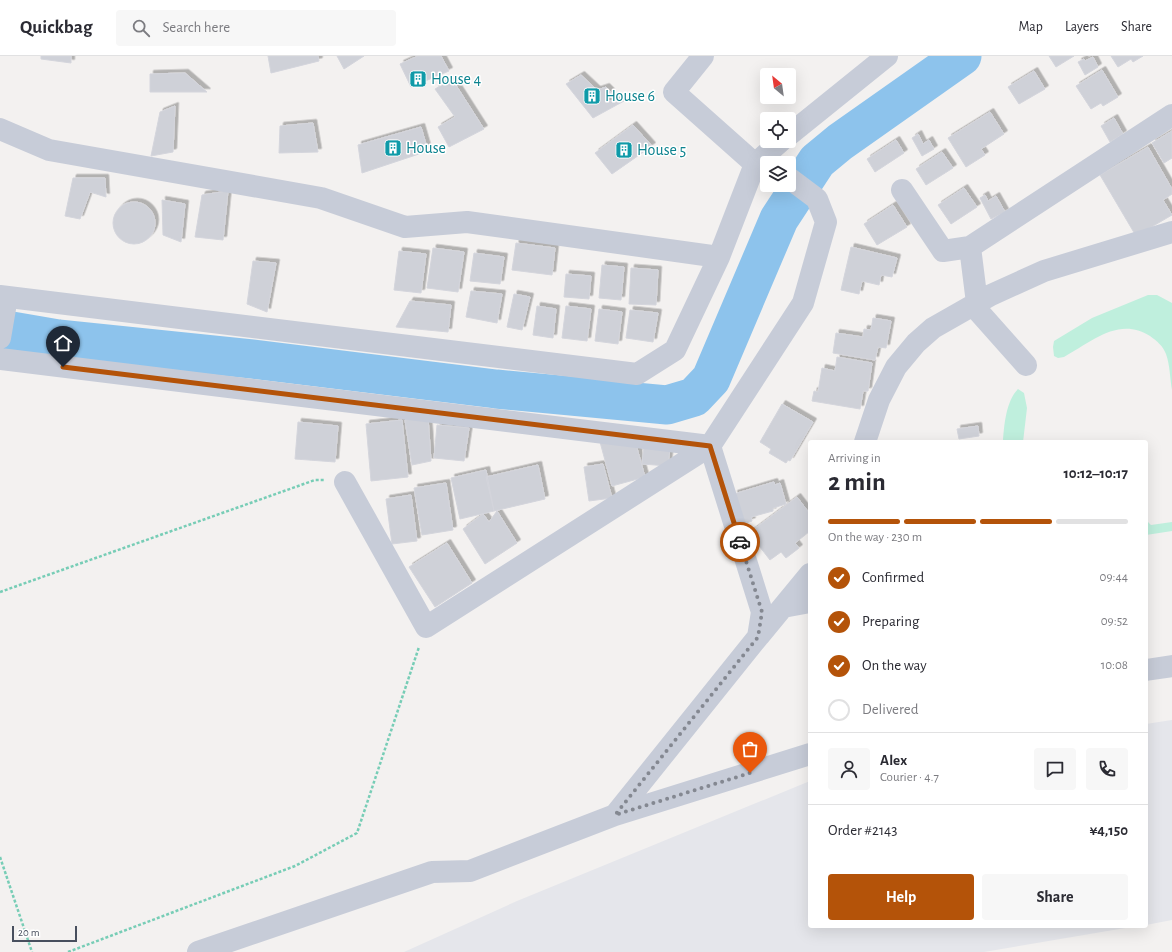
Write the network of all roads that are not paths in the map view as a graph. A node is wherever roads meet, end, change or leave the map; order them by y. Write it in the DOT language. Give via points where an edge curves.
graph roads {
  1 [pos="703,56"];
  2 [pos="887,56"];
  3 [pos="1172,116"];
  4 [pos="0,129"];
  5 [pos="796,129"];
  6 [pos="774,148"];
  7 [pos="766,156"];
  8 [pos="760,160"];
  9 [pos="760,163"];
  10 [pos="796,183"];
  11 [pos="902,190"];
  12 [pos="1172,232"];
  13 [pos="970,247"];
  14 [pos="719,257"];
  15 [pos="4,296"];
  16 [pos="978,302"];
  17 [pos="0,338"];
  18 [pos="0,359"];
  19 [pos="1026,365"];
  20 [pos="866,440"];
  21 [pos="710,446"];
  22 [pos="345,482"];
  23 [pos="808,576"];
  24 [pos="808,602"];
  25 [pos="783,607"];
  26 [pos="758,637"];
  27 [pos="1172,666"];
  28 [pos="1148,670"];
  29 [pos="808,755"];
  30 [pos="615,815"];
  31 [pos="198,952"];
  1 -- 8 [label="street" via="674,92"];
  2 -- 5 [label="street"];
  3 -- 13 [label="street"];
  4 -- 14 [label="street" via="49,150 321,198 405,227 467,222"];
  6 -- 7 [label="street"];
  9 -- 14 [label="street"];
  10 -- 21 [label="street" via="817,199 826,222 803,303"];
  11 -- 13 [label="street" via="943,251"];
  12 -- 16 [label="street" via="1044,271"];
  13 -- 16 [label="street"];
  14 -- 15 [label="street" via="675,350 637,374"];
  15 -- 17 [label="street"];
  16 -- 19 [label="street" via="978,311"];
  16 -- 20 [label="street" via="933,328 916,343 896,367 879,400"];
  18 -- 21 [label="street"];
  21 -- 22 [label="street" via="426,627"];
  21 -- 26 [label="street" via="762,612"];
  23 -- 25 [label="street"];
  24 -- 25 [label="street"];
  25 -- 26 [label="street"];
  26 -- 30 [label="street"];
  27 -- 28 [label="street"];
  29 -- 30 [label="street"];
  30 -- 31 [label="street" via="470,871 432,872"];
}
